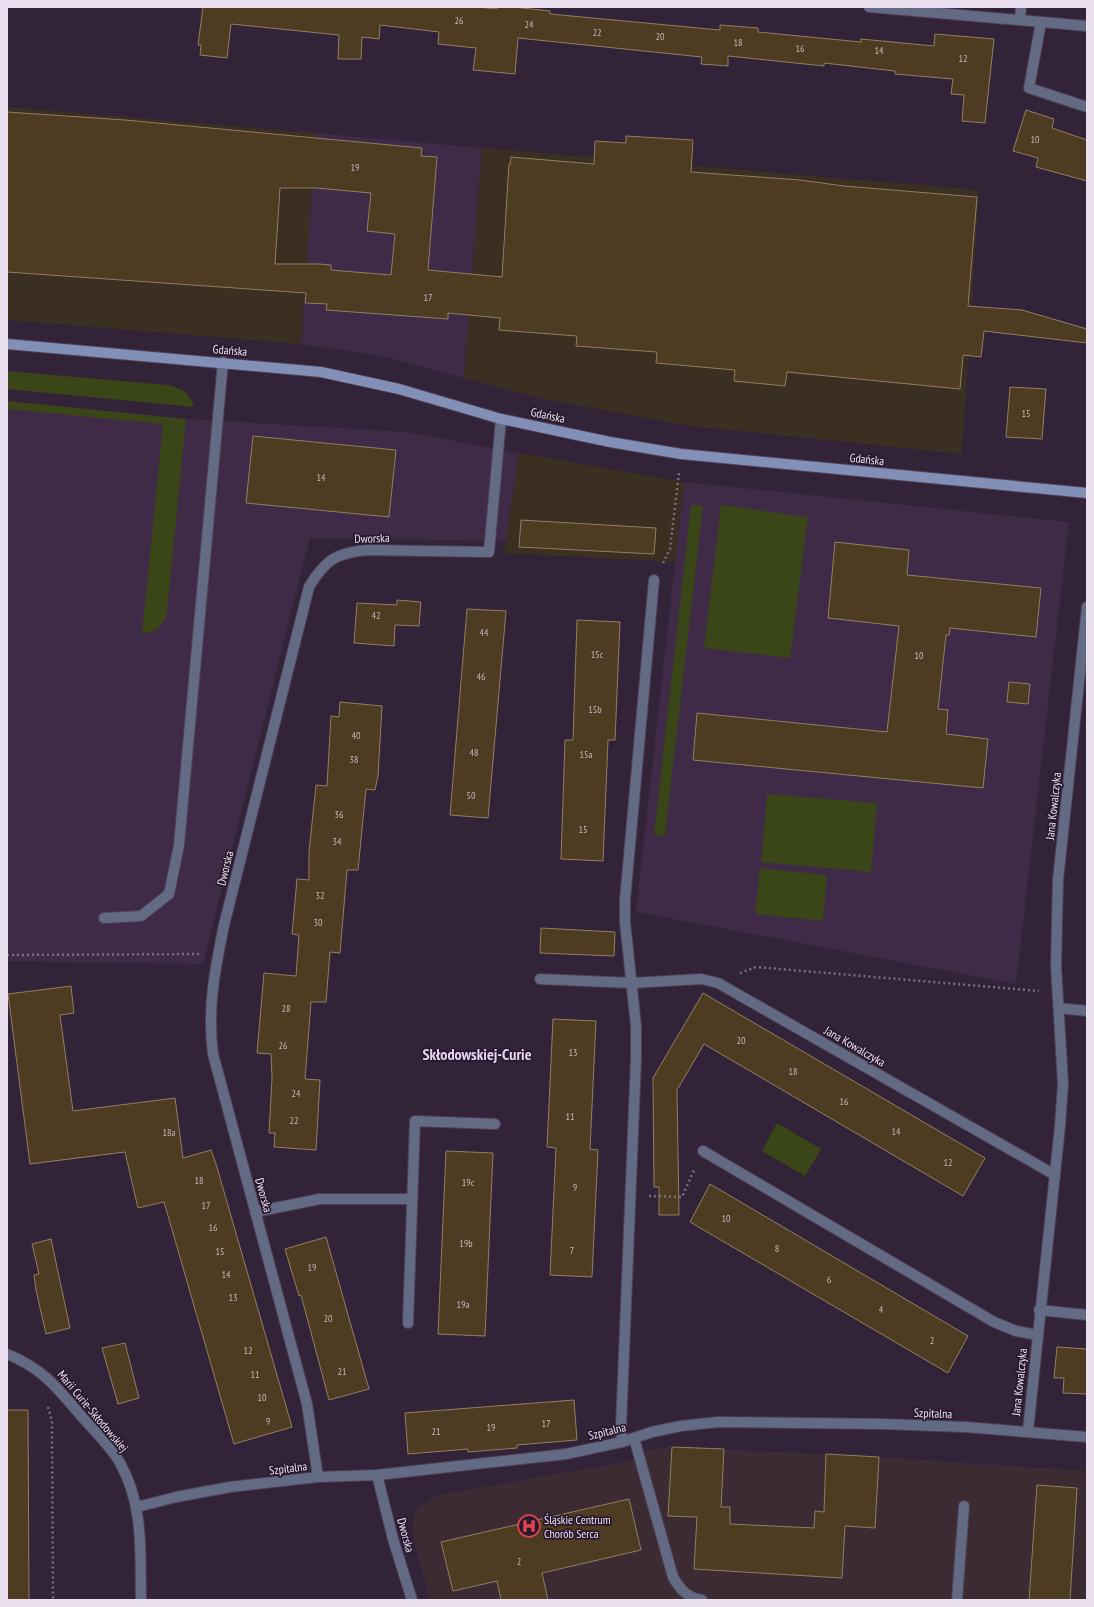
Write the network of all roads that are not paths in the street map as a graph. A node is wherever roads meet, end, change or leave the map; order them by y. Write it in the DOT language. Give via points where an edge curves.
graph roads {
  1 [pos="870,7"];
  2 [pos="1021,7"];
  3 [pos="1020,20"];
  4 [pos="1041,22"];
  5 [pos="1087,26"];
  6 [pos="1087,107"];
  7 [pos="7,344"];
  8 [pos="223,362"];
  9 [pos="501,418"];
  10 [pos="1087,493"];
  11 [pos="654,580"];
  12 [pos="1087,607"];
  13 [pos="1083,677"];
  14 [pos="104,918"];
  15 [pos="540,979"];
  16 [pos="632,983"];
  17 [pos="1059,1008"];
  18 [pos="1087,1011"];
  19 [pos="494,1124"];
  20 [pos="702,1151"];
  21 [pos="1055,1175"];
  22 [pos="412,1199"];
  23 [pos="256,1212"];
  24 [pos="1039,1310"];
  25 [pos="1087,1315"];
  26 [pos="408,1323"];
  27 [pos="1037,1335"];
  28 [pos="7,1354"];
  29 [pos="1028,1431"];
  30 [pos="1087,1437"];
  31 [pos="634,1438"];
  32 [pos="622,1442"];
  33 [pos="377,1476"];
  34 [pos="318,1477"];
  35 [pos="964,1506"];
  36 [pos="136,1507"];
  37 [pos="141,1600"];
  38 [pos="412,1600"];
  39 [pos="702,1600"];
  40 [pos="957,1600"];
  1 -- 3 [label="street"];
  2 -- 3 [label="street"];
  3 -- 4 [label="street"];
  4 -- 5 [label="street"];
  4 -- 6 [label="street" via="1029,88"];
  7 -- 8 [label="street, Gdańska"];
  8 -- 9 [label="street, Gdańska" via="321,372 399,389"];
  8 -- 14 [label="street" via="180,845 169,894 141,916"];
  9 -- 10 [label="street, Gdańska" via="610,442 681,454"];
  9 -- 23 [label="street, Dworska" via="489,552 348,552 332,558 318,571 309,587 218,953 211,1003 209,1030 213,1054"];
  11 -- 16 [label="street" via="625,900"];
  12 -- 13 [label="street, Jana Kowalczyka"];
  13 -- 17 [label="street, Jana Kowalczyka" via="1058,880 1056,934"];
  15 -- 16 [label="street, Jana Kowalczyka"];
  16 -- 21 [label="street, Jana Kowalczyka" via="700,979 718,982"];
  16 -- 32 [label="street" via="636,1059"];
  17 -- 18 [label="street"];
  17 -- 21 [label="street, Jana Kowalczyka" via="1063,1084"];
  19 -- 22 [label="street" via="415,1121"];
  20 -- 27 [label="street, Jana Kowalczyka" via="994,1322 1016,1331"];
  21 -- 24 [label="street, Jana Kowalczyka"];
  22 -- 23 [label="street" via="320,1199"];
  22 -- 26 [label="street"];
  23 -- 34 [label="street, Dworska" via="307,1404"];
  24 -- 25 [label="street"];
  24 -- 27 [label="street, Jana Kowalczyka"];
  27 -- 29 [label="street, Jana Kowalczyka"];
  28 -- 36 [label="street, Marii Curie-Skłodowskiej" via="22,1360 48,1378 120,1462"];
  29 -- 30 [label="street, Szpitalna"];
  29 -- 31 [label="street, Szpitalna" via="891,1424 718,1422 681,1426"];
  31 -- 32 [label="street, Szpitalna"];
  31 -- 39 [label="street" via="673,1577 682,1592 694,1599"];
  32 -- 33 [label="street, Szpitalna" via="566,1454"];
  33 -- 34 [label="street, Szpitalna"];
  33 -- 38 [label="street, Dworska"];
  34 -- 36 [label="street, Szpitalna" via="203,1492"];
  35 -- 40 [label="street"];
  36 -- 37 [label="street, Marii Curie-Skłodowskiej" via="140,1532"];
}
